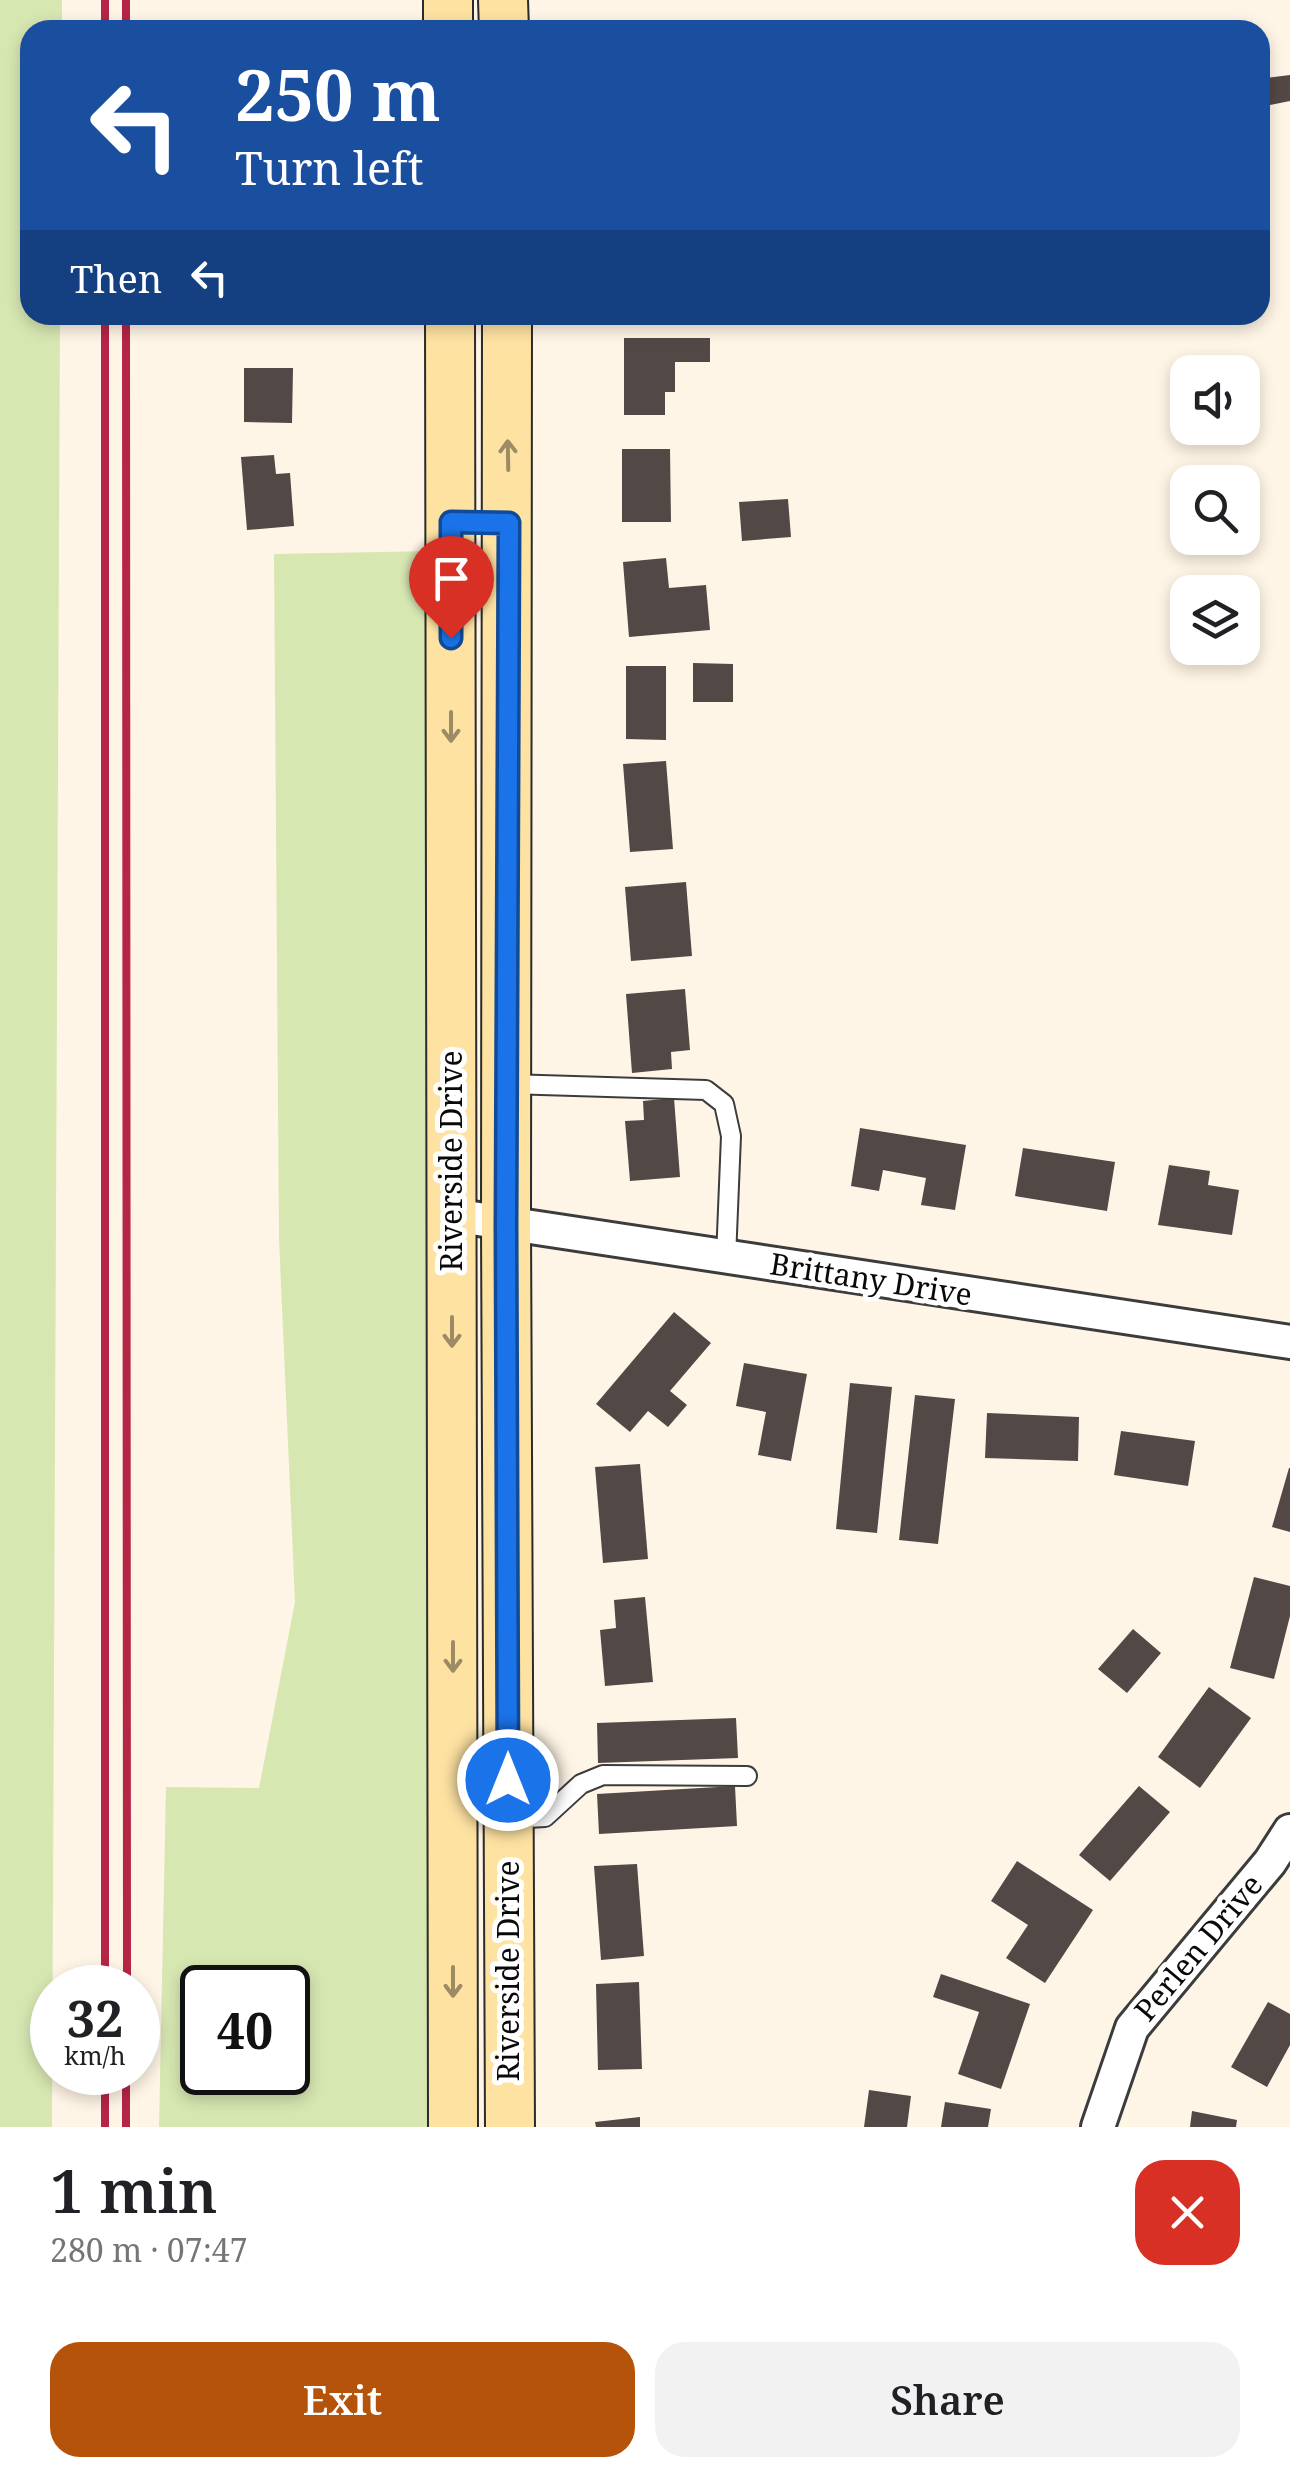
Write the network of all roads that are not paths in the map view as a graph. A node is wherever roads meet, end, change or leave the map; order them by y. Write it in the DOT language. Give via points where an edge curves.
graph roads {
  1 [pos="450,325"];
  2 [pos="506,325"];
  3 [pos="451,522"];
  4 [pos="509,523"];
  5 [pos="506,1084"];
  6 [pos="452,1215"];
  7 [pos="506,1225"];
  8 [pos="726,1258"];
  9 [pos="1290,1342"];
  10 [pos="747,1776"];
  11 [pos="508,1819"];
  12 [pos="1290,1831"];
  13 [pos="453,2127"];
  14 [pos="510,2127"];
  15 [pos="1098,2127"];
  1 -- 3 [label="street, Riverside Drive"];
  4 -- 2 [label="street, Riverside Drive, one-way"];
  3 -- 4 [label="street"];
  3 -- 6 [label="street, Riverside Drive, one-way"];
  4 -- 5 [label="street, Riverside Drive"];
  5 -- 7 [label="street, Riverside Drive"];
  5 -- 8 [label="lane" via="706,1090 724,1104 731,1136"];
  6 -- 7 [label="street, Brittany Drive"];
  6 -- 13 [label="street, Riverside Drive, one-way"];
  7 -- 8 [label="street, Brittany Drive"];
  7 -- 11 [label="street, Riverside Drive"];
  8 -- 9 [label="street, Brittany Drive"];
  10 -- 11 [label="lane" via="602,1775 580,1784 545,1818"];
  11 -- 14 [label="street, Riverside Drive"];
  12 -- 15 [label="street, Perlen Drive" via="1132,2028"];
}
